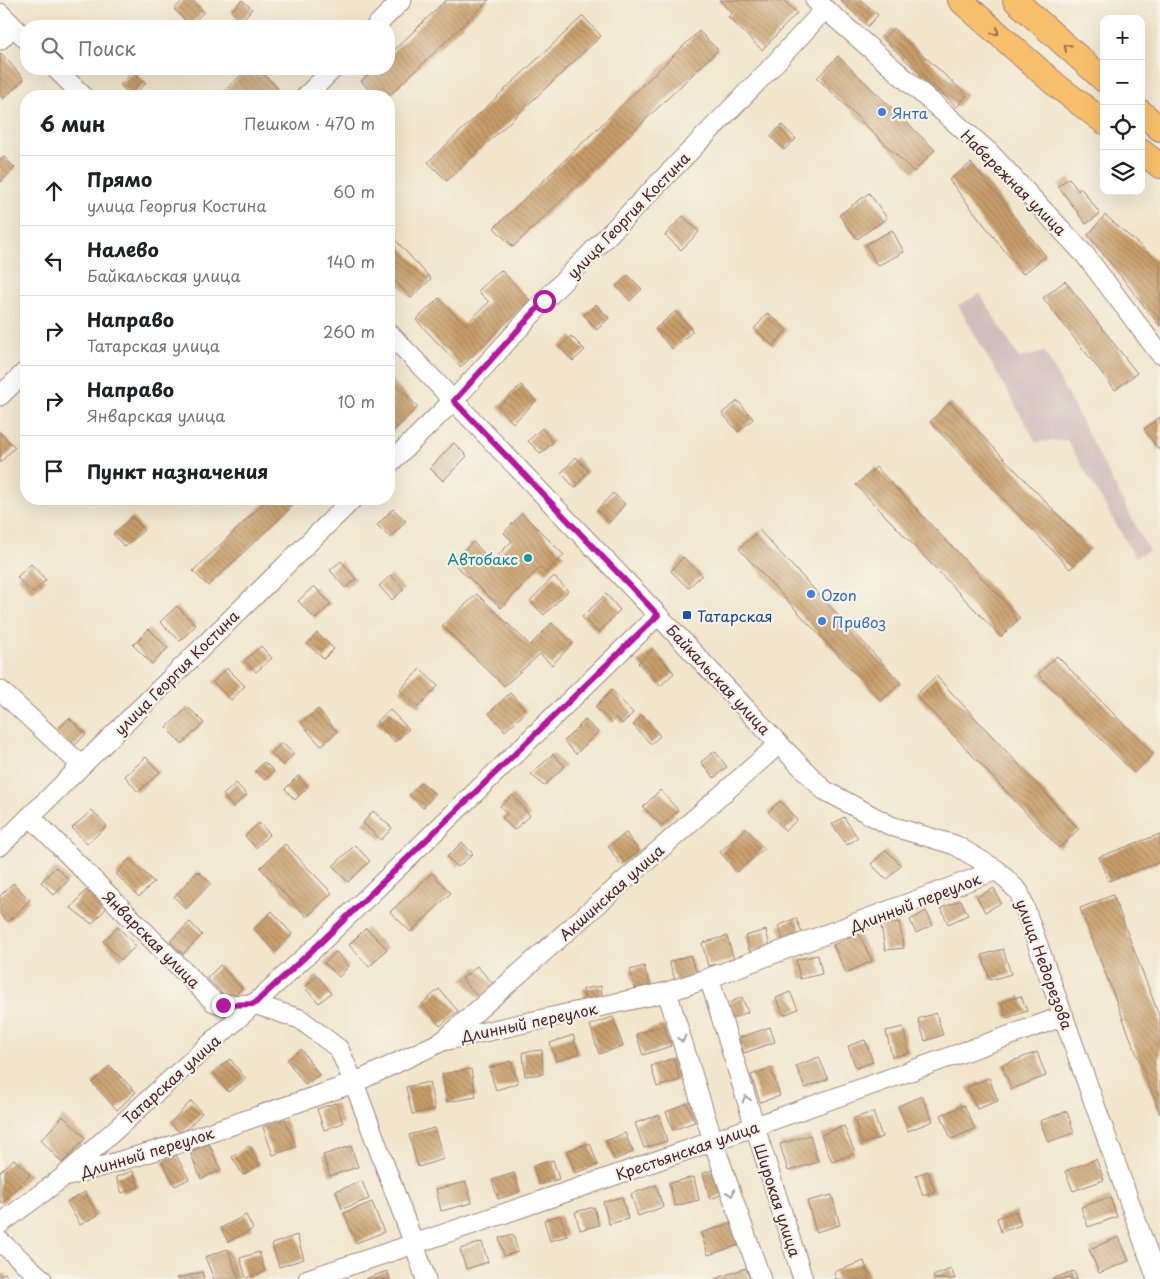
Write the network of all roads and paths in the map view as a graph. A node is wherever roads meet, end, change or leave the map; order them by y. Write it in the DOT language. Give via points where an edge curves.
graph roads {
  1 [pos="402,0"];
  2 [pos="960,0"];
  3 [pos="1015,0"];
  4 [pos="820,5"];
  5 [pos="382,20"];
  6 [pos="4,26"];
  7 [pos="20,36"];
  8 [pos="62,75"];
  9 [pos="327,75"];
  10 [pos="1100,76"];
  11 [pos="77,90"];
  12 [pos="312,90"];
  13 [pos="1145,116"];
  14 [pos="1100,119"];
  15 [pos="1160,129"];
  16 [pos="1145,154"];
  17 [pos="1160,166"];
  18 [pos="395,339"];
  19 [pos="1160,354"];
  20 [pos="20,377"];
  21 [pos="0,396"];
  22 [pos="454,401"];
  23 [pos="395,458"];
  24 [pos="347,505"];
  25 [pos="658,615"];
  26 [pos="0,690"];
  27 [pos="779,744"];
  28 [pos="81,765"];
  29 [pos="30,816"];
  30 [pos="0,846"];
  31 [pos="997,870"];
  32 [pos="709,978"];
  33 [pos="667,992"];
  34 [pos="254,1004"];
  35 [pos="1064,1016"];
  36 [pos="443,1041"];
  37 [pos="354,1083"];
  38 [pos="755,1127"];
  39 [pos="713,1141"];
  40 [pos="62,1178"];
  41 [pos="0,1224"];
  42 [pos="0,1241"];
  43 [pos="414,1244"];
  44 [pos="42,1279"];
  45 [pos="308,1279"];
  46 [pos="426,1279"];
  47 [pos="761,1279"];
  48 [pos="803,1279"];
  49 [pos="1157,1279"];
  1 -- 5 [label="street"];
  2 -- 14 [label="main road, one-way" via="1056,86"];
  10 -- 3 [label="main road, one-way"];
  4 -- 19 [label="street, Набережная улица" via="990,153 1086,255"];
  4 -- 22 [label="street, улица Георгия Костина" via="765,74 544,301"];
  6 -- 7 [label="street"];
  8 -- 11 [label="street"];
  9 -- 12 [label="street"];
  13 -- 15 [label="main road"];
  16 -- 17 [label="main road"];
  18 -- 22 [label="street, Байкальская улица"];
  20 -- 21 [label="street"];
  22 -- 23 [label="street, улица Георгия Костина"];
  22 -- 25 [label="street, Байкальская улица"];
  24 -- 28 [label="street, улица Георгия Костина"];
  25 -- 27 [label="street, Байкальская улица"];
  25 -- 34 [label="street, Татарская улица"];
  26 -- 28 [label="street"];
  27 -- 31 [label="street, улица Недорезова" via="824,790 891,826 956,845"];
  27 -- 36 [label="street, Акшинская улица"];
  28 -- 29 [label="street, улица Георгия Костина"];
  29 -- 30 [label="street, улица Георгия Костина"];
  29 -- 34 [label="street, Январская улица" via="214,1002 223,1005"];
  31 -- 32 [label="street, Длинный переулок"];
  31 -- 35 [label="street, улица Недорезова" via="1020,892"];
  32 -- 33 [label="street, Длинный переулок"];
  38 -- 32 [label="street, Широкая улица, one-way"];
  33 -- 36 [label="street, Длинный переулок"];
  33 -- 39 [label="street, one-way"];
  34 -- 37 [label="street, Январская улица" via="300,1019 339,1050"];
  34 -- 40 [label="street, Татарская улица"];
  35 -- 38 [label="street, Крестьянская улица"];
  35 -- 49 [label="street, улица Недорезова"];
  36 -- 37 [label="street, Длинный переулок"];
  37 -- 40 [label="street, Длинный переулок" via="168,1147"];
  37 -- 43 [label="street, Январская улица"];
  38 -- 39 [label="street, Крестьянская улица"];
  38 -- 48 [label="street, Широкая улица"];
  39 -- 43 [label="street, Крестьянская улица"];
  39 -- 47 [label="street, one-way"];
  40 -- 41 [label="street, Татарская улица"];
  42 -- 44 [label="street"];
  43 -- 45 [label="street, Крестьянская улица"];
  43 -- 46 [label="street, Январская улица"];
}
